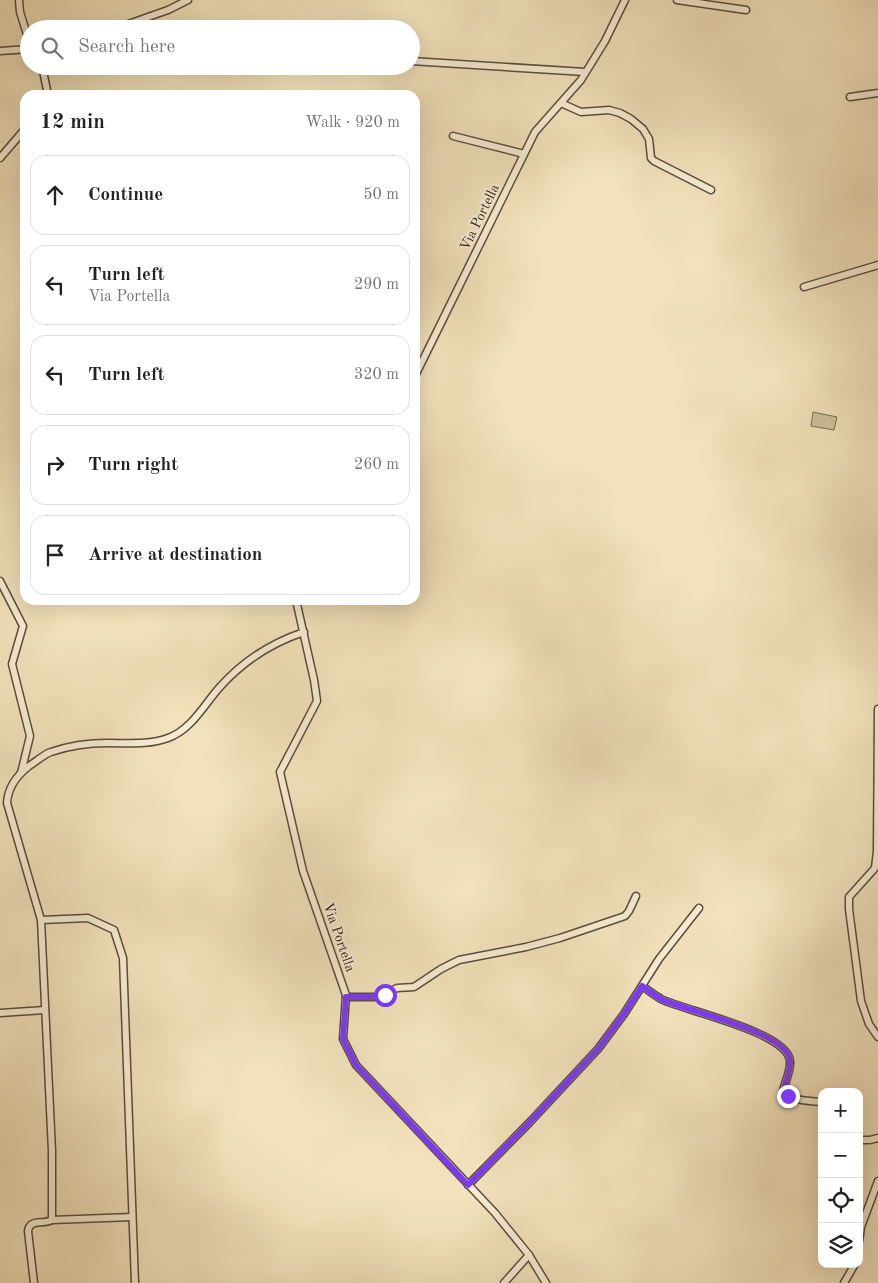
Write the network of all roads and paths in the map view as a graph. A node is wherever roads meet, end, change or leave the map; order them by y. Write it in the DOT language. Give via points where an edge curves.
graph roads {
  1 [pos="19,0"];
  2 [pos="188,0"];
  3 [pos="625,0"];
  4 [pos="677,0"];
  5 [pos="746,10"];
  6 [pos="22,20"];
  7 [pos="140,20"];
  8 [pos="20,49"];
  9 [pos="0,51"];
  10 [pos="420,62"];
  11 [pos="585,72"];
  12 [pos="44,75"];
  13 [pos="47,90"];
  14 [pos="878,93"];
  15 [pos="850,97"];
  16 [pos="561,103"];
  17 [pos="20,135"];
  18 [pos="453,136"];
  19 [pos="524,154"];
  20 [pos="0,158"];
  21 [pos="711,190"];
  22 [pos="878,265"];
  23 [pos="804,288"];
  24 [pos="420,366"];
  25 [pos="0,581"];
  26 [pos="297,605"];
  27 [pos="304,632"];
  28 [pos="878,709"];
  29 [pos="20,773"];
  30 [pos="4,794"];
  31 [pos="636,896"];
  32 [pos="699,908"];
  33 [pos="41,920"];
  34 [pos="642,986"];
  35 [pos="346,997"];
  36 [pos="46,1010"];
  37 [pos="0,1013"];
  38 [pos="878,1037"];
  39 [pos="818,1102"];
  40 [pos="878,1138"];
  41 [pos="863,1140"];
  42 [pos="878,1181"];
  43 [pos="468,1185"];
  44 [pos="132,1217"];
  45 [pos="52,1220"];
  46 [pos="862,1223"];
  47 [pos="529,1255"];
  48 [pos="853,1268"];
  49 [pos="34,1283"];
  50 [pos="135,1283"];
  51 [pos="504,1283"];
  52 [pos="546,1283"];
  53 [pos="844,1283"];
  1 -- 6 [label="street"];
  2 -- 7 [label="street"];
  3 -- 11 [label="street, Via Portella"];
  4 -- 5 [label="street"];
  8 -- 9 [label="street"];
  10 -- 11 [label="street"];
  11 -- 16 [label="street, Via Portella"];
  12 -- 13 [label="street"];
  14 -- 15 [label="street"];
  16 -- 19 [label="street, Via Portella" via="535,132"];
  16 -- 21 [label="street" via="581,112 609,110 631,119 644,129 654,161"];
  17 -- 20 [label="street"];
  18 -- 19 [label="street"];
  19 -- 24 [label="street, Via Portella"];
  22 -- 23 [label="street"];
  25 -- 29 [label="street" via="22,626 12,664 30,736"];
  26 -- 27 [label="street, Via Portella"];
  27 -- 29 [label="street" via="284,639 239,668 197,716 170,737 50,752"];
  27 -- 35 [label="street, Via Portella" via="317,701 280,772 303,871"];
  28 -- 38 [label="street" via="878,851 875,868 849,897 861,1001 869,1024"];
  29 -- 30 [label="street"];
  30 -- 33 [label="street"];
  31 -- 35 [label="street" via="625,916 560,938 460,960 414,986 397,988 378,997"];
  32 -- 34 [label="street"];
  33 -- 36 [label="street"];
  33 -- 44 [label="street" via="88,918 114,930 123,958"];
  34 -- 39 [label="street" via="661,999 775,1041 790,1060 783,1092 788,1096"];
  34 -- 43 [label="street" via="598,1049"];
  35 -- 43 [label="street, Via Portella" via="343,1039 356,1065"];
  36 -- 37 [label="street"];
  36 -- 45 [label="street"];
  40 -- 41 [label="street"];
  42 -- 46 [label="street"];
  43 -- 47 [label="street, Via Portella"];
  44 -- 45 [label="street"];
  44 -- 50 [label="street"];
  45 -- 49 [label="street" via="28,1226"];
  47 -- 51 [label="street"];
  47 -- 52 [label="street, Via Portella"];
  48 -- 53 [label="street"];
}
